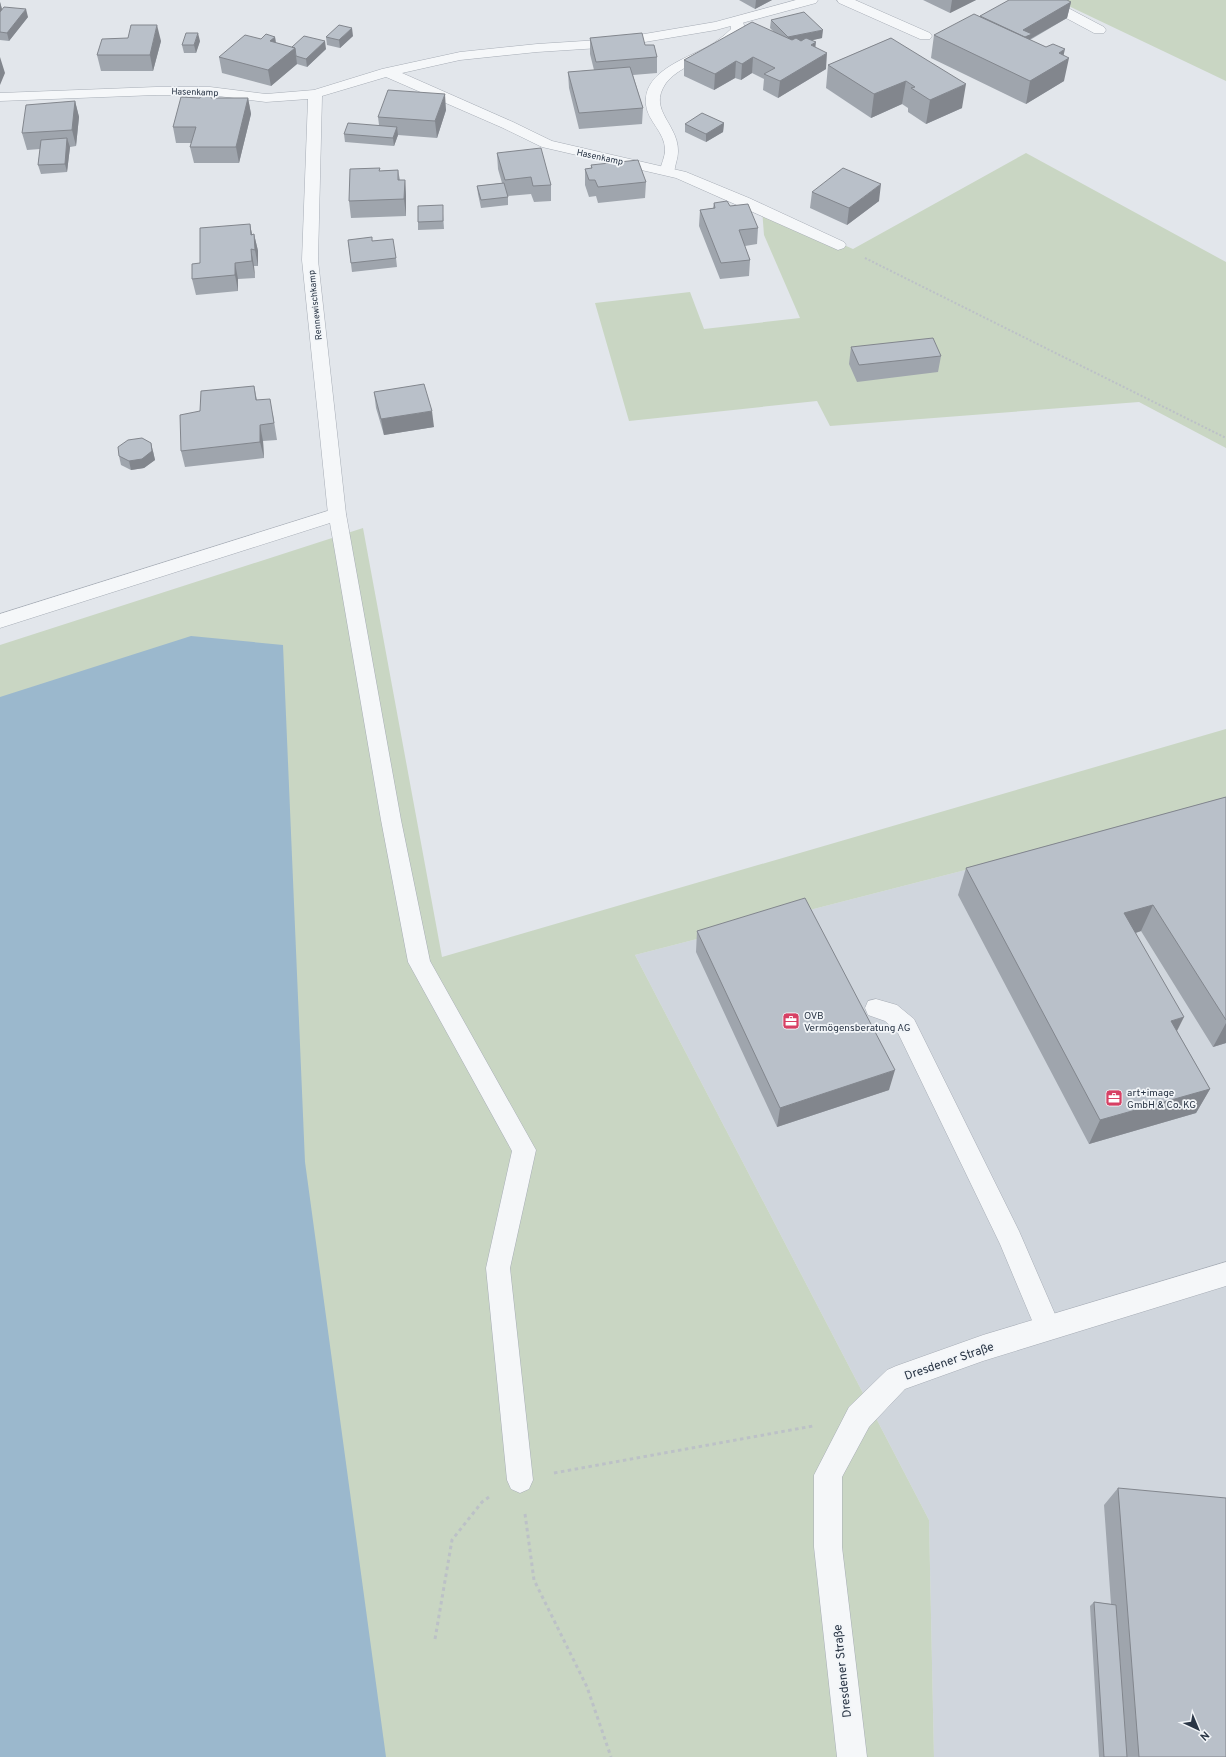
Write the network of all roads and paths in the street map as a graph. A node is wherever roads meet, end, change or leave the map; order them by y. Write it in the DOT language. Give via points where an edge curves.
graph roads {
  1 [pos="811,0"];
  2 [pos="844,0"];
  3 [pos="1043,0"];
  4 [pos="737,20"];
  5 [pos="1099,30"];
  6 [pos="925,36"];
  7 [pos="387,72"];
  8 [pos="315,94"];
  9 [pos="0,97"];
  10 [pos="667,171"];
  11 [pos="838,245"];
  12 [pos="1226,438"];
  13 [pos="337,514"];
  14 [pos="0,620"];
  15 [pos="876,1008"];
  16 [pos="1226,1274"];
  17 [pos="1048,1328"];
  18 [pos="859,1417"];
  19 [pos="520,1480"];
  20 [pos="435,1639"];
  21 [pos="611,1757"];
  22 [pos="852,1757"];
  1 -- 4 [label="street, Hasenkamp"];
  2 -- 6 [label="lane"];
  3 -- 5 [label="lane"];
  4 -- 7 [label="street, Hasenkamp" via="716,26 615,43 460,56"];
  4 -- 10 [label="lane" via="738,29 732,37 712,50 685,62 658,84 652,98 654,109 670,137 672,149"];
  7 -- 8 [label="street, Hasenkamp"];
  7 -- 10 [label="street, Hasenkamp" via="547,144"];
  8 -- 9 [label="street, Hasenkamp" via="266,98 210,91 156,91"];
  8 -- 13 [label="street, Rennewischkamp" via="310,260"];
  10 -- 11 [label="street, Hasenkamp" via="744,201"];
  11 -- 12 [label="path"];
  13 -- 14 [label="lane"];
  13 -- 19 [label="lane" via="419,962 524,1150 498,1268"];
  15 -- 17 [label="lane" via="885,1009 897,1016 906,1026 1010,1239"];
  16 -- 17 [label="street, Dresdener Straße"];
  17 -- 18 [label="street, Dresdener Straße" via="896,1379"];
  18 -- 19 [label="path"];
  18 -- 22 [label="street, Dresdener Straße" via="828,1475 828,1547"];
  19 -- 20 [label="path" via="502,1486 482,1502 452,1540"];
  19 -- 21 [label="path" via="534,1580 587,1687"];
}
